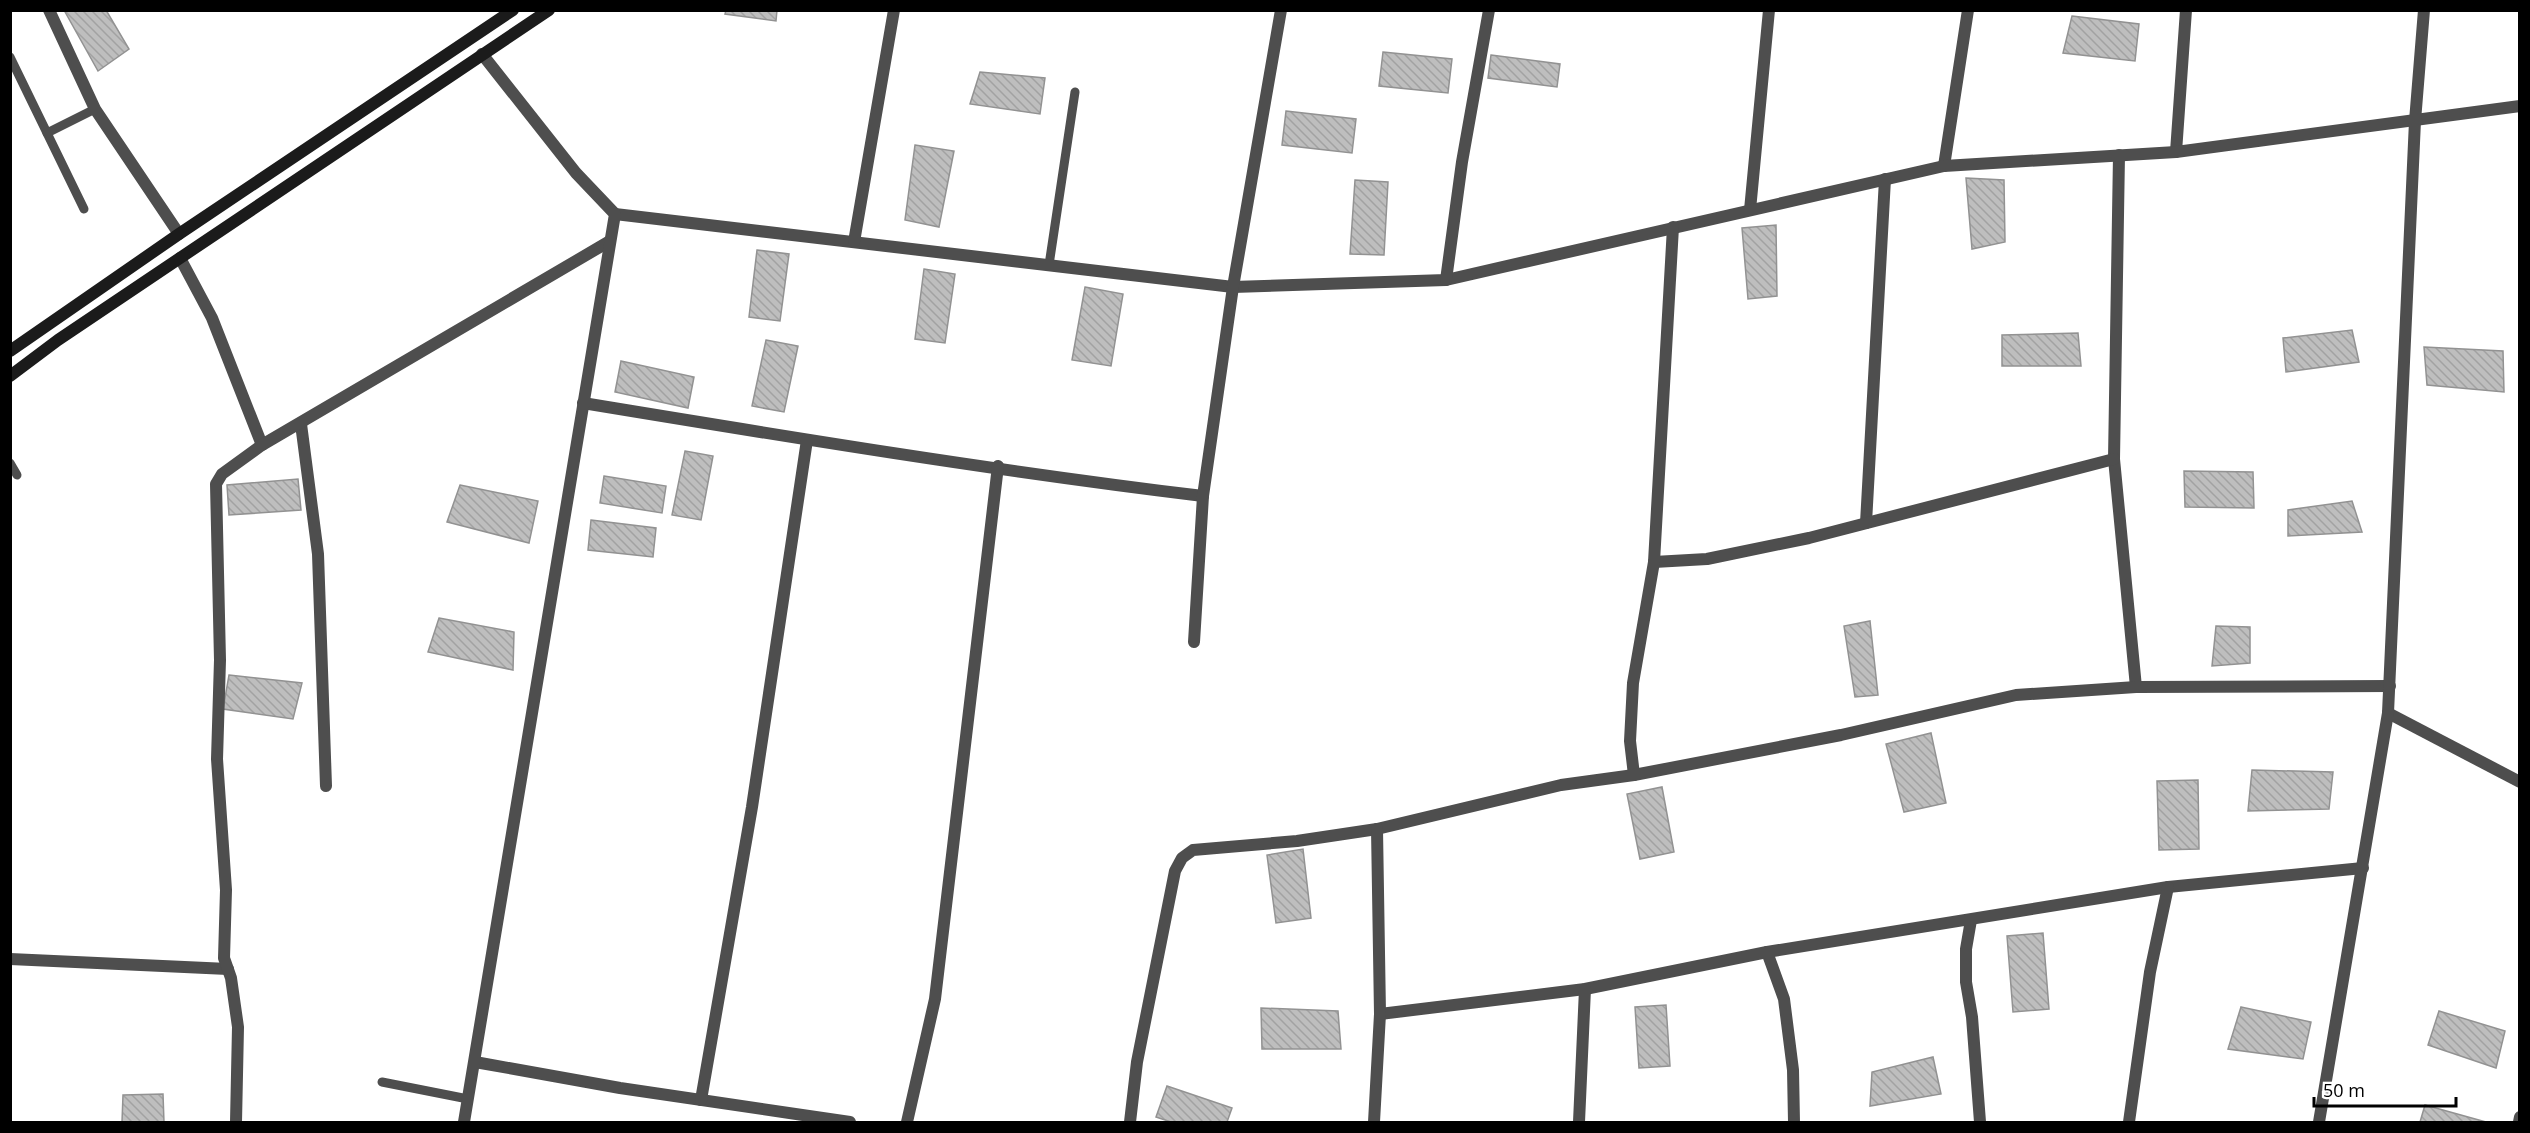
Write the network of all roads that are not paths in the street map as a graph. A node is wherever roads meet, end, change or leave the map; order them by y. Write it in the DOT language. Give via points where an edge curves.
graph roads {
  1 [pos="49,10"];
  2 [pos="513,10"];
  3 [pos="549,10"];
  4 [pos="894,10"];
  5 [pos="1281,10"];
  6 [pos="1489,10"];
  7 [pos="1769,10"];
  8 [pos="1968,10"];
  9 [pos="2186,10"];
  10 [pos="2424,10"];
  11 [pos="482,54"];
  12 [pos="10,57"];
  13 [pos="1075,92"];
  14 [pos="2520,106"];
  15 [pos="94,109"];
  16 [pos="2415,121"];
  17 [pos="47,133"];
  18 [pos="2176,152"];
  19 [pos="2119,155"];
  20 [pos="1944,166"];
  21 [pos="1885,179"];
  22 [pos="84,209"];
  23 [pos="1749,210"];
  24 [pos="615,214"];
  25 [pos="1673,227"];
  26 [pos="179,234"];
  27 [pos="610,241"];
  28 [pos="854,242"];
  29 [pos="180,258"];
  30 [pos="1049,265"];
  31 [pos="1446,280"];
  32 [pos="1233,287"];
  33 [pos="10,351"];
  34 [pos="10,376"];
  35 [pos="583,403"];
  36 [pos="301,424"];
  37 [pos="807,440"];
  38 [pos="262,445"];
  39 [pos="2114,459"];
  40 [pos="10,463"];
  41 [pos="998,466"];
  42 [pos="17,475"];
  43 [pos="1203,496"];
  44 [pos="1866,523"];
  45 [pos="1654,562"];
  46 [pos="1194,642"];
  47 [pos="2390,686"];
  48 [pos="2136,687"];
  49 [pos="2388,713"];
  50 [pos="1634,775"];
  51 [pos="2520,782"];
  52 [pos="326,786"];
  53 [pos="1377,829"];
  54 [pos="2363,868"];
  55 [pos="2169,887"];
  56 [pos="1971,920"];
  57 [pos="1767,952"];
  58 [pos="10,959"];
  59 [pos="228,969"];
  60 [pos="1585,989"];
  61 [pos="1380,1014"];
  62 [pos="474,1062"];
  63 [pos="382,1082"];
  64 [pos="468,1099"];
  65 [pos="701,1100"];
  66 [pos="2520,1117"];
  67 [pos="236,1122"];
  68 [pos="465,1122"];
  69 [pos="850,1122"];
  70 [pos="907,1122"];
  71 [pos="1130,1122"];
  72 [pos="1374,1122"];
  73 [pos="1579,1122"];
  74 [pos="1794,1122"];
  75 [pos="1980,1122"];
  76 [pos="2129,1122"];
  77 [pos="2319,1122"];
  78 [pos="2518,1122"];
  1 -- 15 [label="street"];
  2 -- 26 [label="street"];
  3 -- 11 [label="street"];
  4 -- 28 [label="street"];
  5 -- 32 [label="street"];
  6 -- 31 [label="street"];
  7 -- 23 [label="street"];
  8 -- 20 [label="street"];
  9 -- 18 [label="street"];
  10 -- 16 [label="street"];
  11 -- 24 [label="street" via="576,173"];
  11 -- 29 [label="street"];
  12 -- 17 [label="lane"];
  13 -- 30 [label="lane"];
  14 -- 16 [label="street"];
  15 -- 17 [label="lane"];
  15 -- 26 [label="street"];
  16 -- 18 [label="street"];
  16 -- 47 [label="street"];
  17 -- 22 [label="lane"];
  18 -- 19 [label="street"];
  19 -- 20 [label="street"];
  19 -- 39 [label="street"];
  20 -- 21 [label="street"];
  21 -- 23 [label="street"];
  21 -- 44 [label="street"];
  23 -- 25 [label="street"];
  24 -- 27 [label="street"];
  24 -- 28 [label="street"];
  25 -- 31 [label="street"];
  25 -- 45 [label="street"];
  26 -- 33 [label="street"];
  27 -- 35 [label="street"];
  27 -- 36 [label="street"];
  28 -- 30 [label="street"];
  29 -- 34 [label="street"];
  29 -- 38 [label="street" via="212,318"];
  30 -- 32 [label="street"];
  31 -- 32 [label="street"];
  32 -- 43 [label="street"];
  35 -- 37 [label="street"];
  35 -- 62 [label="street"];
  36 -- 38 [label="street"];
  36 -- 52 [label="street" via="318,554"];
  37 -- 41 [label="street"];
  37 -- 65 [label="street" via="752,807"];
  38 -- 59 [label="street" via="222,474 216,484 220,660 217,759 226,890 224,958"];
  39 -- 44 [label="street"];
  39 -- 48 [label="street"];
  40 -- 42 [label="lane"];
  41 -- 43 [label="street"];
  41 -- 70 [label="street" via="934,999"];
  43 -- 46 [label="street"];
  44 -- 45 [label="street" via="1707,559"];
  45 -- 50 [label="street" via="1633,682 1630,741"];
  47 -- 48 [label="street"];
  47 -- 49 [label="street"];
  48 -- 50 [label="street" via="2016,695 1841,735"];
  49 -- 51 [label="street"];
  49 -- 54 [label="street"];
  50 -- 53 [label="street" via="1561,784"];
  53 -- 61 [label="street"];
  53 -- 71 [label="street" via="1193,850 1182,858 1175,871 1137,1062"];
  54 -- 55 [label="street"];
  54 -- 77 [label="street"];
  55 -- 56 [label="street"];
  55 -- 76 [label="street" via="2150,972"];
  56 -- 57 [label="street"];
  56 -- 75 [label="street" via="1966,982"];
  57 -- 60 [label="street"];
  57 -- 74 [label="street" via="1784,999 1793,1070"];
  58 -- 59 [label="street"];
  59 -- 67 [label="street" via="238,1027"];
  60 -- 61 [label="street"];
  60 -- 73 [label="street"];
  61 -- 72 [label="street"];
  62 -- 64 [label="street"];
  62 -- 65 [label="street"];
  63 -- 64 [label="lane"];
  64 -- 68 [label="street"];
  65 -- 69 [label="street"];
  66 -- 78 [label="street"];
}
